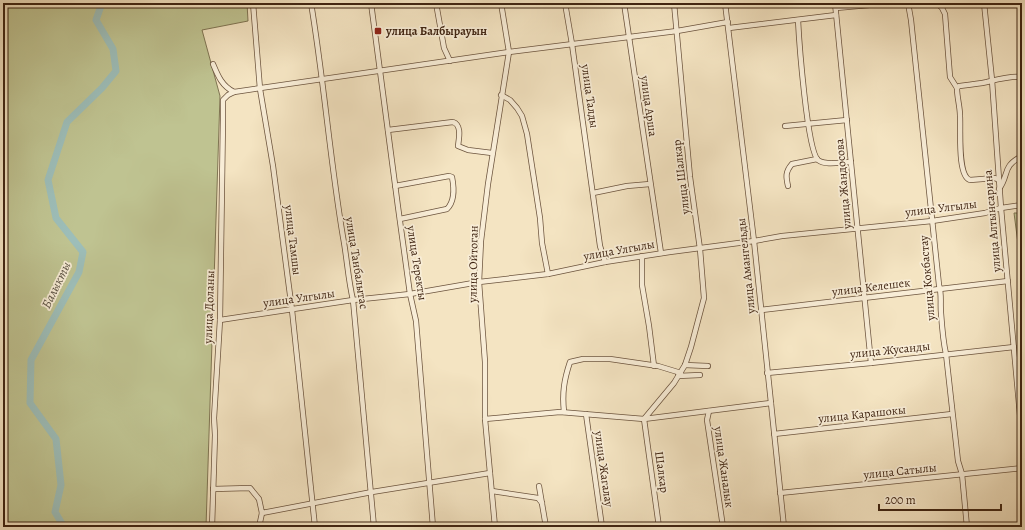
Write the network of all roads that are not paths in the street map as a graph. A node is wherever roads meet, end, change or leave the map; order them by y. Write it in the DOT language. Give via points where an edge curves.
graph roads {
  1 [pos="253,3"];
  2 [pos="310,3"];
  3 [pos="371,3"];
  4 [pos="436,3"];
  5 [pos="501,3"];
  6 [pos="565,3"];
  7 [pos="624,3"];
  8 [pos="674,3"];
  9 [pos="725,3"];
  10 [pos="892,3"];
  11 [pos="908,3"];
  12 [pos="937,3"];
  13 [pos="984,3"];
  14 [pos="836,5"];
  15 [pos="836,15"];
  16 [pos="798,20"];
  17 [pos="728,22"];
  18 [pos="729,28"];
  19 [pos="677,31"];
  20 [pos="630,37"];
  21 [pos="572,44"];
  22 [pos="509,52"];
  23 [pos="450,61"];
  24 [pos="213,64"];
  25 [pos="380,71"];
  26 [pos="1022,77"];
  27 [pos="322,79"];
  28 [pos="992,80"];
  29 [pos="957,88"];
  30 [pos="260,89"];
  31 [pos="234,92"];
  32 [pos="501,95"];
  33 [pos="847,120"];
  34 [pos="809,124"];
  35 [pos="785,126"];
  36 [pos="388,130"];
  37 [pos="492,153"];
  38 [pos="1022,156"];
  39 [pos="817,159"];
  40 [pos="851,162"];
  41 [pos="999,180"];
  42 [pos="650,184"];
  43 [pos="395,186"];
  44 [pos="788,186"];
  45 [pos="999,189"];
  46 [pos="592,193"];
  47 [pos="1022,205"];
  48 [pos="1001,208"];
  49 [pos="400,219"];
  50 [pos="932,221"];
  51 [pos="857,227"];
  52 [pos="754,241"];
  53 [pos="700,249"];
  54 [pos="661,253"];
  55 [pos="642,256"];
  56 [pos="605,262"];
  57 [pos="548,274"];
  58 [pos="1008,281"];
  59 [pos="480,282"];
  60 [pos="940,289"];
  61 [pos="410,294"];
  62 [pos="864,298"];
  63 [pos="353,300"];
  64 [pos="292,310"];
  65 [pos="761,310"];
  66 [pos="220,320"];
  67 [pos="1014,346"];
  68 [pos="946,354"];
  69 [pos="871,363"];
  70 [pos="685,365"];
  71 [pos="654,366"];
  72 [pos="708,366"];
  73 [pos="768,373"];
  74 [pos="680,374"];
  75 [pos="700,375"];
  76 [pos="771,403"];
  77 [pos="710,411"];
  78 [pos="564,412"];
  79 [pos="586,414"];
  80 [pos="952,414"];
  81 [pos="485,419"];
  82 [pos="644,419"];
  83 [pos="774,434"];
  84 [pos="1022,437"];
  85 [pos="1022,468"];
  86 [pos="490,474"];
  87 [pos="962,474"];
  88 [pos="430,484"];
  89 [pos="539,486"];
  90 [pos="213,489"];
  91 [pos="492,491"];
  92 [pos="372,492"];
  93 [pos="780,493"];
  94 [pos="542,503"];
  95 [pos="314,504"];
  96 [pos="262,513"];
  97 [pos="212,527"];
  98 [pos="259,527"];
  99 [pos="315,527"];
  100 [pos="374,527"];
  101 [pos="433,527"];
  102 [pos="495,527"];
  103 [pos="546,527"];
  104 [pos="602,527"];
  105 [pos="659,527"];
  106 [pos="723,527"];
  107 [pos="784,527"];
  108 [pos="967,527"];
  1 -- 30 [label="street, улица Тамшы"];
  2 -- 27 [label="street, улица Танбалытас"];
  3 -- 25 [label="street, улица Теректы"];
  4 -- 23 [label="street" via="444,48"];
  5 -- 22 [label="street, улица Ойтоган"];
  6 -- 21 [label="street, улица Талды"];
  7 -- 20 [label="street, улица Арша"];
  8 -- 19 [label="street, улица Шалкар"];
  9 -- 17 [label="street, улица Амангельды"];
  10 -- 14 [label="street"];
  11 -- 50 [label="street, улица Кокбастау"];
  12 -- 29 [label="street" via="945,14 950,77"];
  13 -- 28 [label="street, улица Алтынсарина"];
  14 -- 15 [label="street, улица Жандосова"];
  15 -- 16 [label="street"];
  15 -- 33 [label="street, улица Жандосова"];
  16 -- 18 [label="street"];
  16 -- 34 [label="street" via="801,72"];
  17 -- 18 [label="street, улица Амангельды"];
  17 -- 19 [label="street"];
  18 -- 52 [label="street, улица Амангельды"];
  19 -- 20 [label="street"];
  19 -- 53 [label="street, улица Шалкар" via="690,177"];
  20 -- 21 [label="street"];
  20 -- 42 [label="street, улица Арша"];
  21 -- 22 [label="street"];
  21 -- 46 [label="street, улица Талды"];
  22 -- 23 [label="street"];
  22 -- 32 [label="street, улица Ойтоган"];
  23 -- 25 [label="street"];
  24 -- 31 [label="street" via="221,82"];
  25 -- 27 [label="street"];
  25 -- 36 [label="street, улица Теректы"];
  26 -- 28 [label="street"];
  27 -- 30 [label="street"];
  27 -- 63 [label="street, улица Танбалытас" via="339,218"];
  28 -- 29 [label="street"];
  28 -- 41 [label="street, улица Алтынсарина"];
  29 -- 41 [label="street" via="964,175 970,180"];
  30 -- 31 [label="street"];
  30 -- 64 [label="street, улица Тамшы"];
  31 -- 66 [label="street, улица Доланы" via="223,100"];
  32 -- 37 [label="street, улица Ойтоган"];
  32 -- 57 [label="street" via="517,108 527,134"];
  33 -- 34 [label="street"];
  33 -- 40 [label="street, улица Жандосова"];
  34 -- 35 [label="street"];
  34 -- 39 [label="street" via="811,145"];
  36 -- 37 [label="street" via="453,122 459,126 458,146"];
  36 -- 43 [label="street, улица Теректы"];
  37 -- 59 [label="street, улица Ойтоган" via="481,241"];
  38 -- 45 [label="street" via="1008,167"];
  39 -- 40 [label="street" via="823,163"];
  39 -- 44 [label="street" via="792,164 787,169"];
  40 -- 51 [label="street, улица Жандосова"];
  41 -- 45 [label="street, улица Алтынсарина"];
  42 -- 46 [label="street"];
  42 -- 54 [label="street, улица Арша"];
  43 -- 49 [label="street, улица Теректы"];
  43 -- 49 [label="street" via="449,176 452,177 454,186 451,204 447,208"];
  45 -- 48 [label="street, улица Алтынсарина"];
  46 -- 56 [label="street, улица Талды"];
  47 -- 48 [label="street, улица Улгылы"];
  48 -- 50 [label="street, улица Улгылы"];
  48 -- 58 [label="street, улица Алтынсарина"];
  49 -- 61 [label="street, улица Теректы"];
  50 -- 51 [label="street, улица Улгылы"];
  50 -- 60 [label="street, улица Кокбастау"];
  51 -- 52 [label="street, улица Улгылы"];
  51 -- 62 [label="street, улица Жандосова"];
  52 -- 53 [label="street, улица Улгылы"];
  52 -- 65 [label="street, улица Амангельды"];
  53 -- 54 [label="street, улица Улгылы"];
  53 -- 70 [label="street, улица Шалкар" via="704,298"];
  54 -- 55 [label="street, улица Улгылы"];
  55 -- 56 [label="street, улица Улгылы"];
  55 -- 71 [label="street" via="642,285"];
  56 -- 57 [label="street, улица Улгылы"];
  57 -- 59 [label="street, улица Улгылы"];
  58 -- 60 [label="street, улица Келешек"];
  58 -- 67 [label="street, улица Алтынсарина"];
  59 -- 61 [label="street, улица Улгылы"];
  59 -- 81 [label="street, улица Ойтоган" via="485,362"];
  60 -- 62 [label="street, улица Келешек"];
  60 -- 68 [label="street, улица Кокбастау" via="940,312"];
  61 -- 63 [label="street, улица Улгылы"];
  61 -- 88 [label="street, улица Теректы" via="416,321"];
  62 -- 65 [label="street, улица Келешек"];
  62 -- 69 [label="street, улица Жандосова"];
  63 -- 64 [label="street, улица Улгылы"];
  63 -- 92 [label="street, улица Танбалытас"];
  64 -- 66 [label="street, улица Улгылы"];
  64 -- 95 [label="street, улица Тамшы"];
  65 -- 73 [label="street, улица Амангельды"];
  66 -- 90 [label="street, улица Доланы"];
  67 -- 68 [label="street, улица Жусанды"];
  67 -- 84 [label="street, улица Алтынсарина"];
  68 -- 69 [label="street, улица Жусанды"];
  68 -- 80 [label="street, улица Кокбастау"];
  69 -- 73 [label="street, улица Жусанды"];
  70 -- 72 [label="street"];
  70 -- 74 [label="street, улица Шалкар"];
  71 -- 74 [label="street"];
  71 -- 78 [label="street" via="610,359 583,359 570,362 562,396"];
  73 -- 76 [label="street, улица Амангельды"];
  74 -- 75 [label="street"];
  74 -- 82 [label="street, улица Шалкар"];
  76 -- 77 [label="street"];
  76 -- 83 [label="street, улица Амангельды"];
  77 -- 82 [label="street"];
  77 -- 106 [label="street, улица Жаналык" via="707,420"];
  78 -- 79 [label="street"];
  78 -- 81 [label="street"];
  79 -- 82 [label="street"];
  79 -- 104 [label="street, улица Жагалау"];
  80 -- 83 [label="street, улица Карашокы"];
  80 -- 87 [label="street, улица Кокбастау"];
  81 -- 86 [label="street, улица Ойтоган"];
  82 -- 105 [label="street, Шалкар"];
  83 -- 93 [label="street, улица Амангельды"];
  85 -- 87 [label="street, улица Сатылы"];
  86 -- 88 [label="street"];
  86 -- 91 [label="street, улица Ойтоган"];
  87 -- 93 [label="street, улица Сатылы"];
  87 -- 108 [label="street, улица Кокбастау"];
  88 -- 92 [label="street"];
  88 -- 101 [label="street, улица Теректы"];
  89 -- 94 [label="street"];
  90 -- 96 [label="street" via="250,488 259,499"];
  90 -- 97 [label="street, улица Доланы"];
  91 -- 94 [label="street" via="538,498"];
  91 -- 102 [label="street, улица Ойтоган"];
  92 -- 95 [label="street"];
  92 -- 100 [label="street, улица Танбалытас"];
  93 -- 107 [label="street, улица Амангельды"];
  94 -- 103 [label="street"];
  95 -- 96 [label="street"];
  95 -- 99 [label="street, улица Тамшы"];
  96 -- 98 [label="street"];
}
